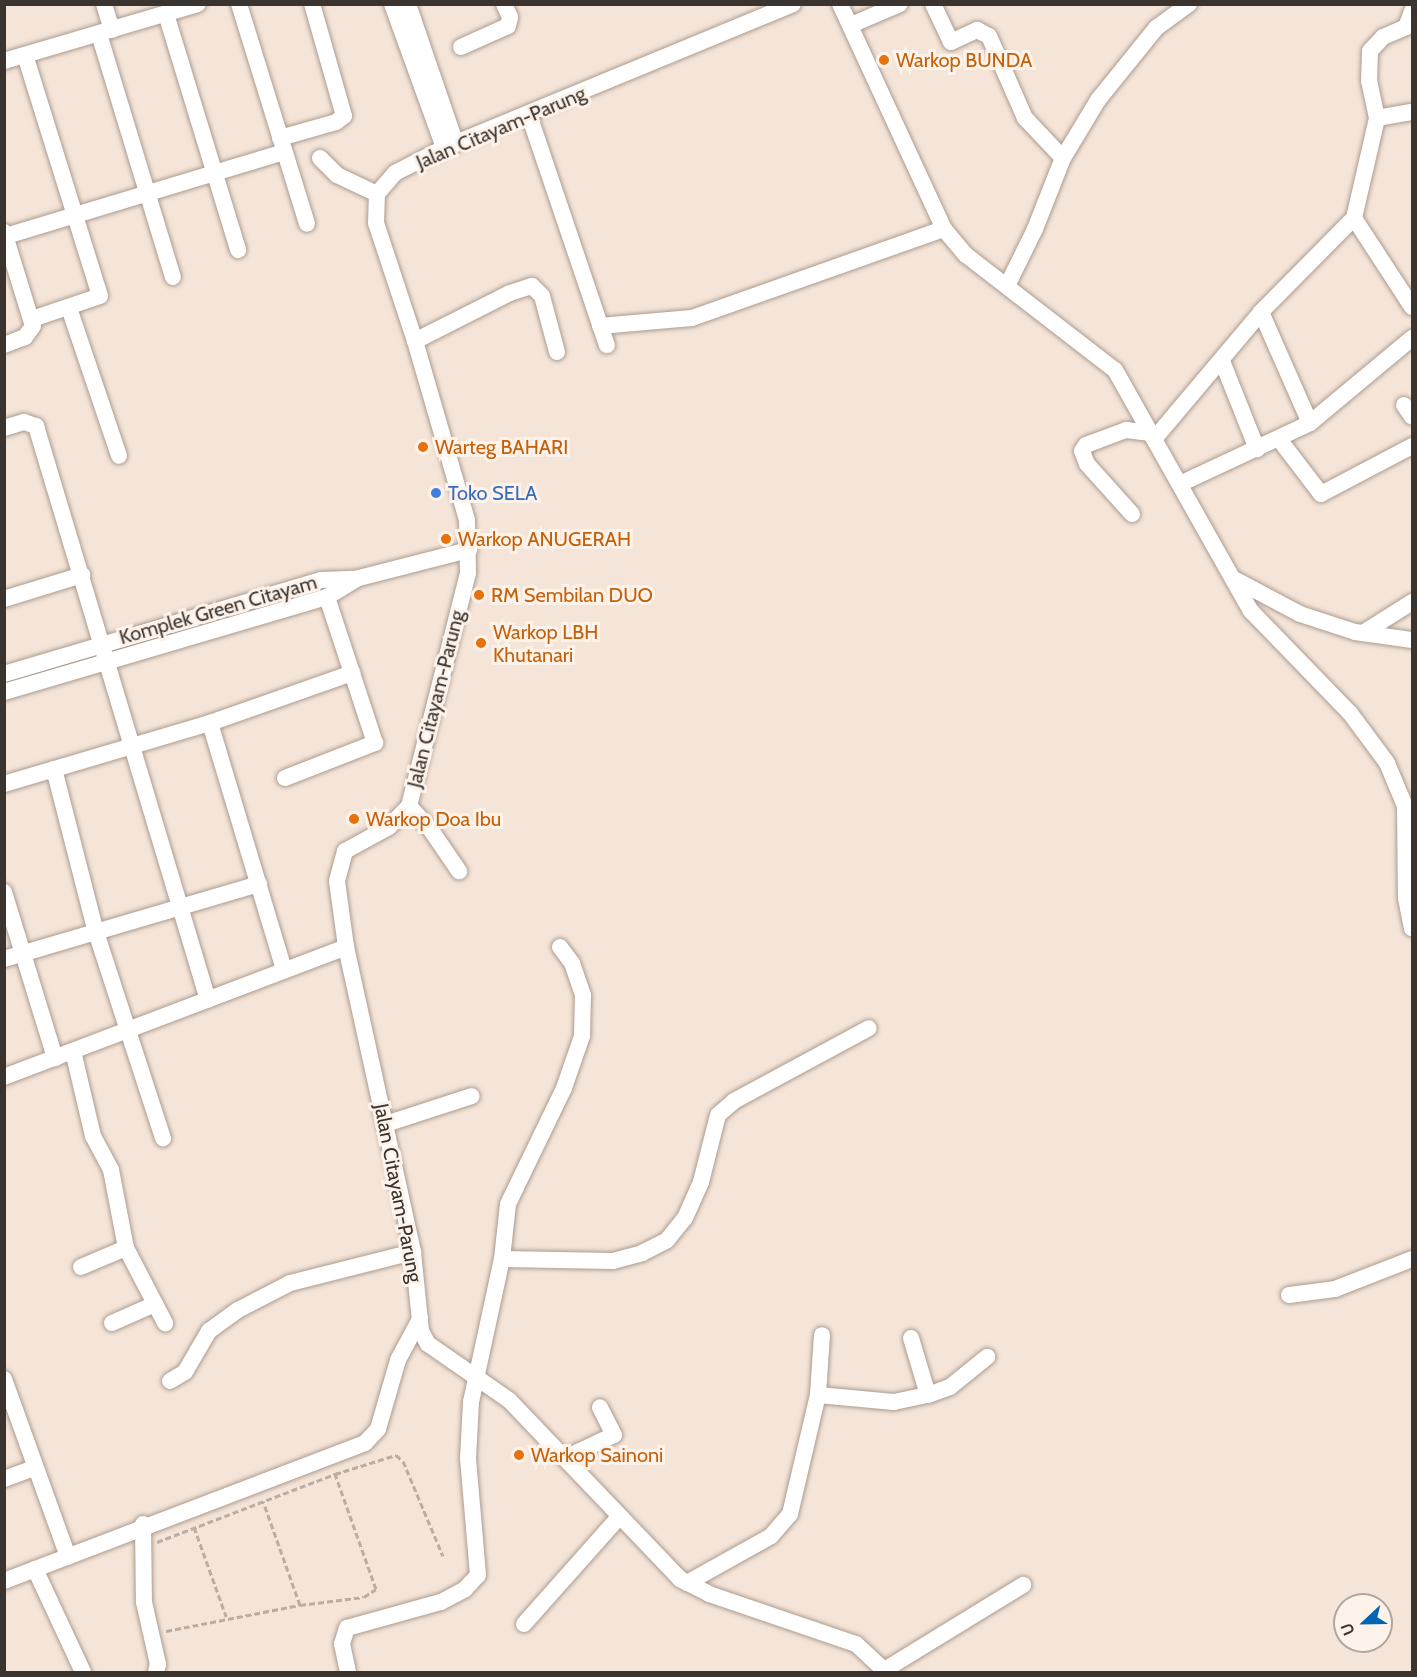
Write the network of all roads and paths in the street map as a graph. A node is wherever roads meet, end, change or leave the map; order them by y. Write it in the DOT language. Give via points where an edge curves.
graph roads {
  1 [pos="104,4"];
  2 [pos="198,4"];
  3 [pos="239,4"];
  4 [pos="312,4"];
  5 [pos="392,4"];
  6 [pos="408,4"];
  7 [pos="504,4"];
  8 [pos="793,4"];
  9 [pos="840,4"];
  10 [pos="900,4"];
  11 [pos="933,4"];
  12 [pos="1189,4"];
  13 [pos="166,14"];
  14 [pos="1410,22"];
  15 [pos="851,25"];
  16 [pos="105,32"];
  17 [pos="461,46"];
  18 [pos="25,55"];
  19 [pos="4,61"];
  20 [pos="1413,112"];
  21 [pos="528,115"];
  22 [pos="1377,118"];
  23 [pos="282,145"];
  24 [pos="450,146"];
  25 [pos="320,158"];
  26 [pos="1063,158"];
  27 [pos="215,173"];
  28 [pos="147,193"];
  29 [pos="377,194"];
  30 [pos="74,216"];
  31 [pos="1354,218"];
  32 [pos="306,224"];
  33 [pos="944,229"];
  34 [pos="6,241"];
  35 [pos="238,250"];
  36 [pos="173,277"];
  37 [pos="1007,286"];
  38 [pos="1413,307"];
  39 [pos="69,308"];
  40 [pos="1261,312"];
  41 [pos="32,319"];
  42 [pos="600,326"];
  43 [pos="1413,338"];
  44 [pos="416,341"];
  45 [pos="4,345"];
  46 [pos="607,345"];
  47 [pos="557,352"];
  48 [pos="1222,362"];
  49 [pos="1310,423"];
  50 [pos="4,428"];
  51 [pos="1148,434"];
  52 [pos="1279,439"];
  53 [pos="1413,446"];
  54 [pos="1257,449"];
  55 [pos="119,456"];
  56 [pos="1182,483"];
  57 [pos="1132,514"];
  58 [pos="469,550"];
  59 [pos="82,575"];
  60 [pos="355,579"];
  61 [pos="1236,580"];
  62 [pos="327,597"];
  63 [pos="4,599"];
  64 [pos="1413,602"];
  65 [pos="1363,633"];
  66 [pos="1413,640"];
  67 [pos="103,642"];
  68 [pos="108,660"];
  69 [pos="352,673"];
  70 [pos="4,674"];
  71 [pos="4,692"];
  72 [pos="210,723"];
  73 [pos="131,746"];
  74 [pos="54,769"];
  75 [pos="285,778"];
  76 [pos="4,784"];
  77 [pos="409,806"];
  78 [pos="459,871"];
  79 [pos="259,884"];
  80 [pos="4,892"];
  81 [pos="180,907"];
  82 [pos="1413,928"];
  83 [pos="96,932"];
  84 [pos="346,947"];
  85 [pos="560,947"];
  86 [pos="23,954"];
  87 [pos="4,959"];
  88 [pos="284,970"];
  89 [pos="208,1000"];
  90 [pos="869,1028"];
  91 [pos="126,1033"];
  92 [pos="73,1051"];
  93 [pos="55,1058"];
  94 [pos="4,1077"];
  95 [pos="472,1096"];
  96 [pos="386,1124"];
  97 [pos="163,1138"];
  98 [pos="126,1248"];
  99 [pos="413,1252"];
  100 [pos="502,1259"];
  101 [pos="1413,1259"];
  102 [pos="81,1267"];
  103 [pos="1289,1295"];
  104 [pos="155,1304"];
  105 [pos="420,1319"];
  106 [pos="112,1323"];
  107 [pos="165,1323"];
  108 [pos="822,1335"];
  109 [pos="911,1338"];
  110 [pos="446,1358"];
  111 [pos="987,1358"];
  112 [pos="398,1360"];
  113 [pos="477,1378"];
  114 [pos="4,1379"];
  115 [pos="170,1381"];
  116 [pos="818,1395"];
  117 [pos="928,1395"];
  118 [pos="600,1407"];
  119 [pos="565,1458"];
  120 [pos="34,1468"];
  121 [pos="335,1474"];
  122 [pos="4,1479"];
  123 [pos="263,1501"];
  124 [pos="620,1517"];
  125 [pos="143,1524"];
  126 [pos="194,1527"];
  127 [pos="144,1546"];
  128 [pos="443,1556"];
  129 [pos="68,1557"];
  130 [pos="35,1569"];
  131 [pos="4,1581"];
  132 [pos="687,1583"];
  133 [pos="1023,1585"];
  134 [pos="300,1605"];
  135 [pos="226,1617"];
  136 [pos="524,1624"];
  137 [pos="151,1635"];
  138 [pos="886,1671"];
  139 [pos="83,1672"];
  140 [pos="156,1672"];
  141 [pos="348,1672"];
  1 -- 16 [label="street"];
  2 -- 13 [label="street"];
  3 -- 23 [label="street"];
  4 -- 23 [label="street" via="344,116"];
  5 -- 24 [label="street"];
  6 -- 24 [label="street"];
  7 -- 17 [label="street" via="510,17 508,26"];
  8 -- 21 [label="street, Jalan Citayam-Parung"];
  9 -- 15 [label="street"];
  10 -- 15 [label="street"];
  11 -- 26 [label="street" via="951,42 977,30 989,36 1025,118"];
  12 -- 26 [label="street" via="1166,19 1135,51"];
  13 -- 16 [label="street"];
  13 -- 27 [label="street"];
  14 -- 22 [label="street" via="1383,37 1370,51 1369,81"];
  15 -- 33 [label="street"];
  16 -- 18 [label="street"];
  16 -- 28 [label="street"];
  18 -- 19 [label="street"];
  18 -- 30 [label="street"];
  20 -- 22 [label="street"];
  21 -- 24 [label="street, Jalan Citayam-Parung"];
  21 -- 42 [label="street"];
  22 -- 31 [label="street"];
  23 -- 27 [label="street"];
  23 -- 32 [label="street"];
  24 -- 29 [label="street, Jalan Citayam-Parung" via="395,173"];
  25 -- 29 [label="street" via="337,176"];
  26 -- 37 [label="street"];
  27 -- 28 [label="street"];
  27 -- 35 [label="street"];
  28 -- 30 [label="street"];
  28 -- 36 [label="street"];
  29 -- 44 [label="street, Jalan Citayam-Parung" via="376,223"];
  30 -- 34 [label="street"];
  30 -- 39 [label="street" via="100,296"];
  31 -- 38 [label="street"];
  31 -- 40 [label="street"];
  33 -- 37 [label="street" via="966,255"];
  33 -- 42 [label="street" via="692,318"];
  34 -- 41 [label="street"];
  37 -- 51 [label="street" via="1115,370"];
  39 -- 41 [label="street"];
  39 -- 55 [label="street"];
  40 -- 48 [label="street"];
  40 -- 49 [label="street"];
  41 -- 45 [label="street" via="26,337"];
  42 -- 46 [label="street"];
  43 -- 49 [label="street"];
  44 -- 47 [label="street" via="510,293 532,286 542,296"];
  44 -- 58 [label="street, Jalan Citayam-Parung" via="466,520"];
  48 -- 51 [label="street"];
  48 -- 54 [label="street"];
  49 -- 52 [label="street"];
  50 -- 59 [label="street" via="24,422 36,426"];
  51 -- 56 [label="street"];
  51 -- 57 [label="street" via="1111,434 1082,451 1087,464"];
  52 -- 53 [label="street" via="1321,494"];
  52 -- 54 [label="street"];
  54 -- 56 [label="street"];
  56 -- 61 [label="street" via="1199,525"];
  58 -- 60 [label="street, Komplek Green Citayam"];
  58 -- 77 [label="street, Jalan Citayam-Parung" via="468,573"];
  59 -- 63 [label="street"];
  59 -- 67 [label="street"];
  60 -- 62 [label="street"];
  60 -- 67 [label="street, Komplek Green Citayam" via="321,580"];
  61 -- 65 [label="street" via="1300,614"];
  61 -- 82 [label="street" via="1260,622 1350,713 1387,763 1405,806 1406,898"];
  62 -- 68 [label="street"];
  62 -- 69 [label="street"];
  64 -- 65 [label="street"];
  65 -- 66 [label="street"];
  67 -- 68 [label="street"];
  67 -- 70 [label="street, Komplek Green Citayam"];
  68 -- 71 [label="street"];
  68 -- 73 [label="street"];
  69 -- 72 [label="street"];
  69 -- 75 [label="street" via="374,746"];
  72 -- 73 [label="street"];
  72 -- 79 [label="street"];
  73 -- 74 [label="street"];
  73 -- 81 [label="street"];
  74 -- 76 [label="street"];
  74 -- 83 [label="street"];
  77 -- 78 [label="street"];
  77 -- 84 [label="street, Jalan Citayam-Parung" via="389,827 345,851 339,864 339,903"];
  79 -- 81 [label="street"];
  79 -- 88 [label="street"];
  80 -- 86 [label="street"];
  81 -- 83 [label="street"];
  81 -- 89 [label="street"];
  83 -- 86 [label="street"];
  83 -- 91 [label="street"];
  84 -- 88 [label="street"];
  84 -- 96 [label="street, Jalan Citayam-Parung"];
  85 -- 100 [label="street" via="572,963 583,995 582,1036 564,1088 508,1204"];
  86 -- 87 [label="street"];
  86 -- 93 [label="street"];
  88 -- 89 [label="street"];
  89 -- 91 [label="street"];
  90 -- 100 [label="street" via="734,1101 718,1115 701,1182 686,1218 667,1240 642,1253 613,1261"];
  91 -- 92 [label="street"];
  91 -- 97 [label="street"];
  92 -- 93 [label="street"];
  92 -- 98 [label="street" via="93,1136 111,1170"];
  93 -- 94 [label="street"];
  95 -- 96 [label="street"];
  96 -- 99 [label="street, Jalan Citayam-Parung"];
  98 -- 102 [label="street"];
  98 -- 104 [label="street"];
  99 -- 105 [label="street, Jalan Citayam-Parung"];
  99 -- 115 [label="street" via="290,1283 238,1310 209,1331 185,1372"];
  100 -- 113 [label="street"];
  101 -- 103 [label="street" via="1335,1289"];
  104 -- 106 [label="street"];
  104 -- 107 [label="street"];
  105 -- 110 [label="street, Jalan Citayam-Parung" via="424,1339"];
  105 -- 112 [label="street"];
  108 -- 116 [label="street"];
  109 -- 117 [label="street"];
  110 -- 112 [label="street"];
  110 -- 113 [label="street, Jalan Citayam-Parung"];
  111 -- 117 [label="street" via="950,1387"];
  112 -- 125 [label="street" via="378,1429 365,1443"];
  113 -- 119 [label="street, Jalan Citayam-Parung" via="509,1400"];
  113 -- 141 [label="street" via="471,1402 468,1459 478,1575 465,1589 441,1602 347,1628 342,1644"];
  114 -- 120 [label="street"];
  116 -- 117 [label="street" via="894,1402"];
  116 -- 132 [label="street" via="796,1493 781,1528"];
  118 -- 119 [label="street" via="614,1435"];
  119 -- 124 [label="street, Jalan Citayam-Parung"];
  120 -- 122 [label="street"];
  120 -- 129 [label="street"];
  121 -- 123 [label="path"];
  121 -- 128 [label="path" via="391,1455 399,1458"];
  121 -- 134 [label="path" via="376,1589 364,1597"];
  123 -- 126 [label="path"];
  123 -- 134 [label="path"];
  124 -- 132 [label="street, Jalan Citayam-Parung" via="667,1569"];
  124 -- 136 [label="street"];
  125 -- 127 [label="street"];
  125 -- 129 [label="street"];
  126 -- 127 [label="path"];
  126 -- 135 [label="path"];
  127 -- 137 [label="street" via="144,1602"];
  129 -- 130 [label="street"];
  130 -- 131 [label="street"];
  130 -- 139 [label="street"];
  132 -- 138 [label="street, Jalan Citayam-Parung" via="856,1644"];
  133 -- 138 [label="street"];
  134 -- 135 [label="path"];
  135 -- 137 [label="path"];
  137 -- 140 [label="street"];
}
